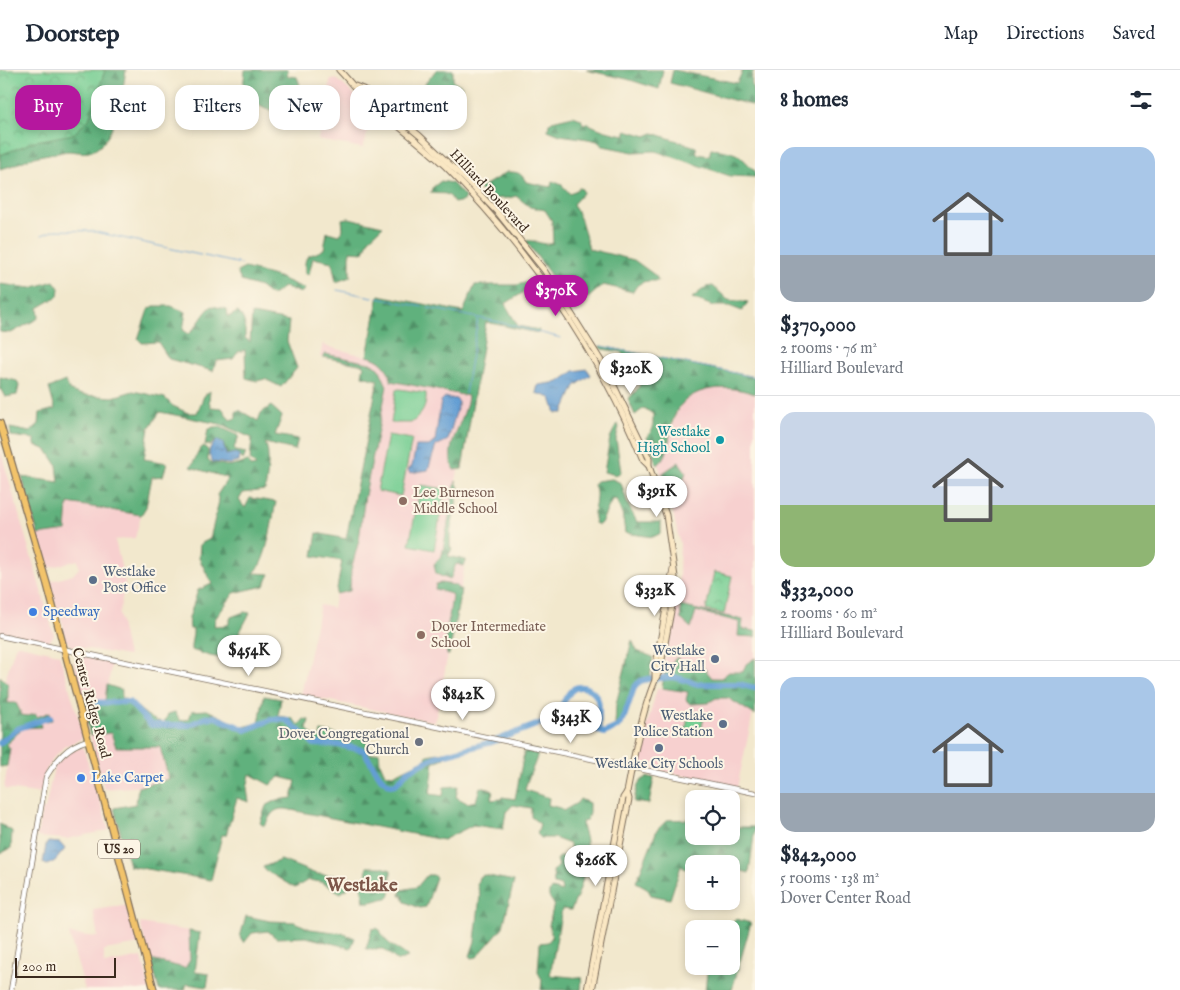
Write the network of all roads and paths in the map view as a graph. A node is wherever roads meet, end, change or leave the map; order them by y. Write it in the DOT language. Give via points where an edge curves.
graph roads {
  1 [pos="339,70"];
  2 [pos="354,85"];
  3 [pos="403,130"];
  4 [pos="413,130"];
  5 [pos="0,423"];
  6 [pos="649,466"];
  7 [pos="0,636"];
  8 [pos="63,648"];
  9 [pos="88,740"];
  10 [pos="632,767"];
  11 [pos="627,792"];
  12 [pos="755,793"];
  13 [pos="12,990"];
  14 [pos="154,990"];
  15 [pos="587,990"];
  16 [pos="592,990"];
  1 -- 2 [label="main road, Hilliard Boulevard"];
  3 -- 6 [label="main road, Hilliard Boulevard" via="443,164 517,247 580,336"];
  4 -- 6 [label="main road, Hilliard Boulevard" via="498,213 544,270 617,390 649,458"];
  5 -- 8 [label="main road, Center Ridge Road / US 20"];
  6 -- 10 [label="main road, Hilliard Boulevard" via="666,515 675,577 674,595"];
  7 -- 8 [label="street"];
  8 -- 9 [label="main road, Center Ridge Road / US 20"];
  8 -- 10 [label="street"];
  9 -- 13 [label="street" via="67,749 55,761 46,778"];
  9 -- 14 [label="main road, Center Ridge Road / US 20"];
  10 -- 11 [label="main road, Hilliard Boulevard"];
  10 -- 12 [label="street"];
  11 -- 15 [label="main road, Hilliard Boulevard" via="623,798"];
  11 -- 16 [label="main road, Hilliard Boulevard" via="629,799"];
}
